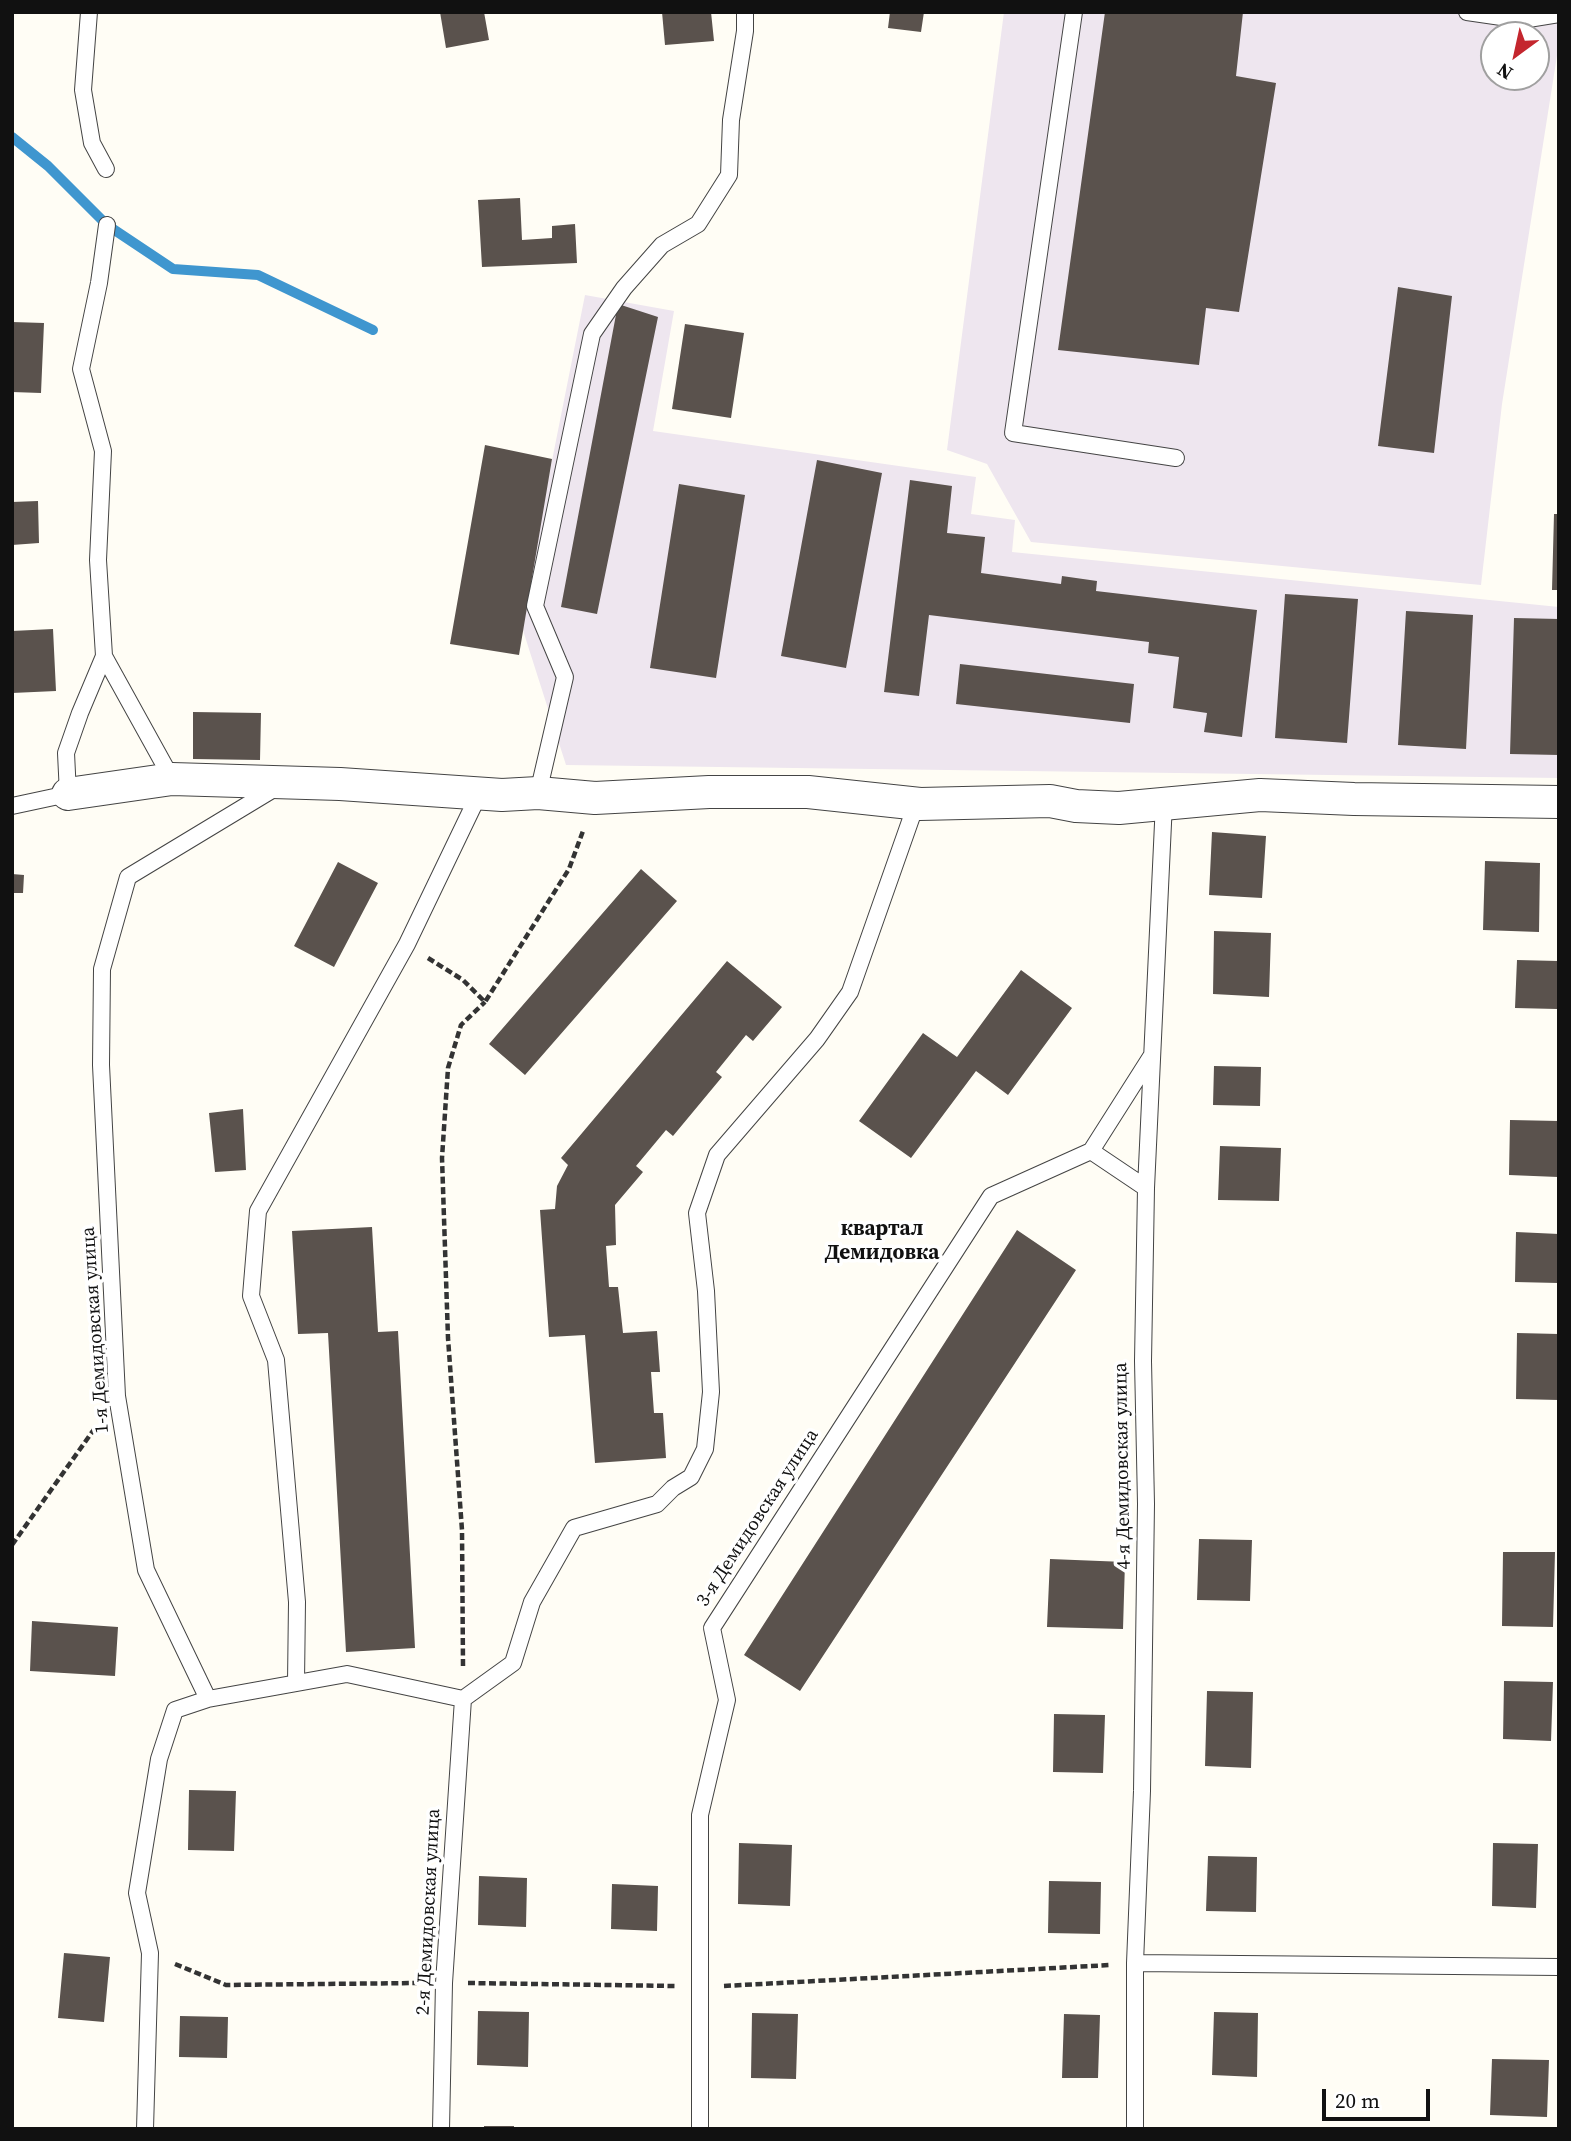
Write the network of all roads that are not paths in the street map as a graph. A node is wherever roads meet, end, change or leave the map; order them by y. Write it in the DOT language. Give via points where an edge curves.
graph roads {
  1 [pos="89,12"];
  2 [pos="745,12"];
  3 [pos="1074,12"];
  4 [pos="1467,12"];
  5 [pos="1559,14"];
  6 [pos="106,169"];
  7 [pos="107,225"];
  8 [pos="1176,458"];
  9 [pos="104,656"];
  10 [pos="172,779"];
  11 [pos="282,784"];
  12 [pos="480,792"];
  13 [pos="538,793"];
  14 [pos="68,794"];
  15 [pos="1164,802"];
  16 [pos="1559,802"];
  17 [pos="920,804"];
  18 [pos="12,806"];
  19 [pos="1153,1053"];
  20 [pos="1091,1151"];
  21 [pos="1146,1188"];
  22 [pos="296,1682"];
  23 [pos="208,1699"];
  24 [pos="463,1699"];
  25 [pos="1135,1963"];
  26 [pos="1559,1966"];
  27 [pos="145,2129"];
  28 [pos="441,2129"];
  29 [pos="700,2129"];
  30 [pos="1135,2129"];
  1 -- 6 [label="lane" via="83,90 92,143"];
  2 -- 13 [label="lane" via="729,175 698,224 662,245 592,334 535,606 565,677"];
  3 -- 8 [label="lane" via="1013,433"];
  4 -- 5 [label="lane" via="1522,20"];
  7 -- 9 [label="lane" via="81,369 103,452 98,561"];
  9 -- 10 [label="lane"];
  9 -- 14 [label="lane" via="66,753"];
  10 -- 11 [label="street"];
  10 -- 14 [label="street"];
  11 -- 12 [label="street"];
  11 -- 23 [label="lane, 1-я Демидовская улица" via="128,877 102,969 101,1065 117,1396 146,1570"];
  12 -- 13 [label="street"];
  12 -- 22 [label="lane" via="407,944 258,1211 251,1296 276,1360 297,1602"];
  13 -- 17 [label="street" via="595,798 808,792"];
  14 -- 18 [label="lane"];
  15 -- 16 [label="street" via="1259,794"];
  15 -- 17 [label="street" via="1119,808 1050,801"];
  15 -- 19 [label="lane, 4-я Демидовская улица"];
  17 -- 24 [label="lane" via="850,992 817,1039 717,1155 701,1201 697,1213 711,1392 705,1449 691,1477 657,1504 574,1528 532,1602 513,1663"];
  19 -- 20 [label="lane"];
  19 -- 21 [label="lane, 4-я Демидовская улица"];
  20 -- 21 [label="lane"];
  20 -- 29 [label="lane, 3-я Демидовская улица" via="991,1196 712,1628 727,1700 700,1815"];
  21 -- 25 [label="lane, 4-я Демидовская улица" via="1146,1517"];
  22 -- 23 [label="lane"];
  22 -- 24 [label="lane" via="347,1674"];
  23 -- 27 [label="lane" via="175,1710 159,1759 137,1894 150,1953"];
  24 -- 28 [label="lane, 2-я Демидовская улица" via="444,1983"];
  25 -- 26 [label="lane"];
  25 -- 30 [label="lane, 4-я Демидовская улица"];
}
